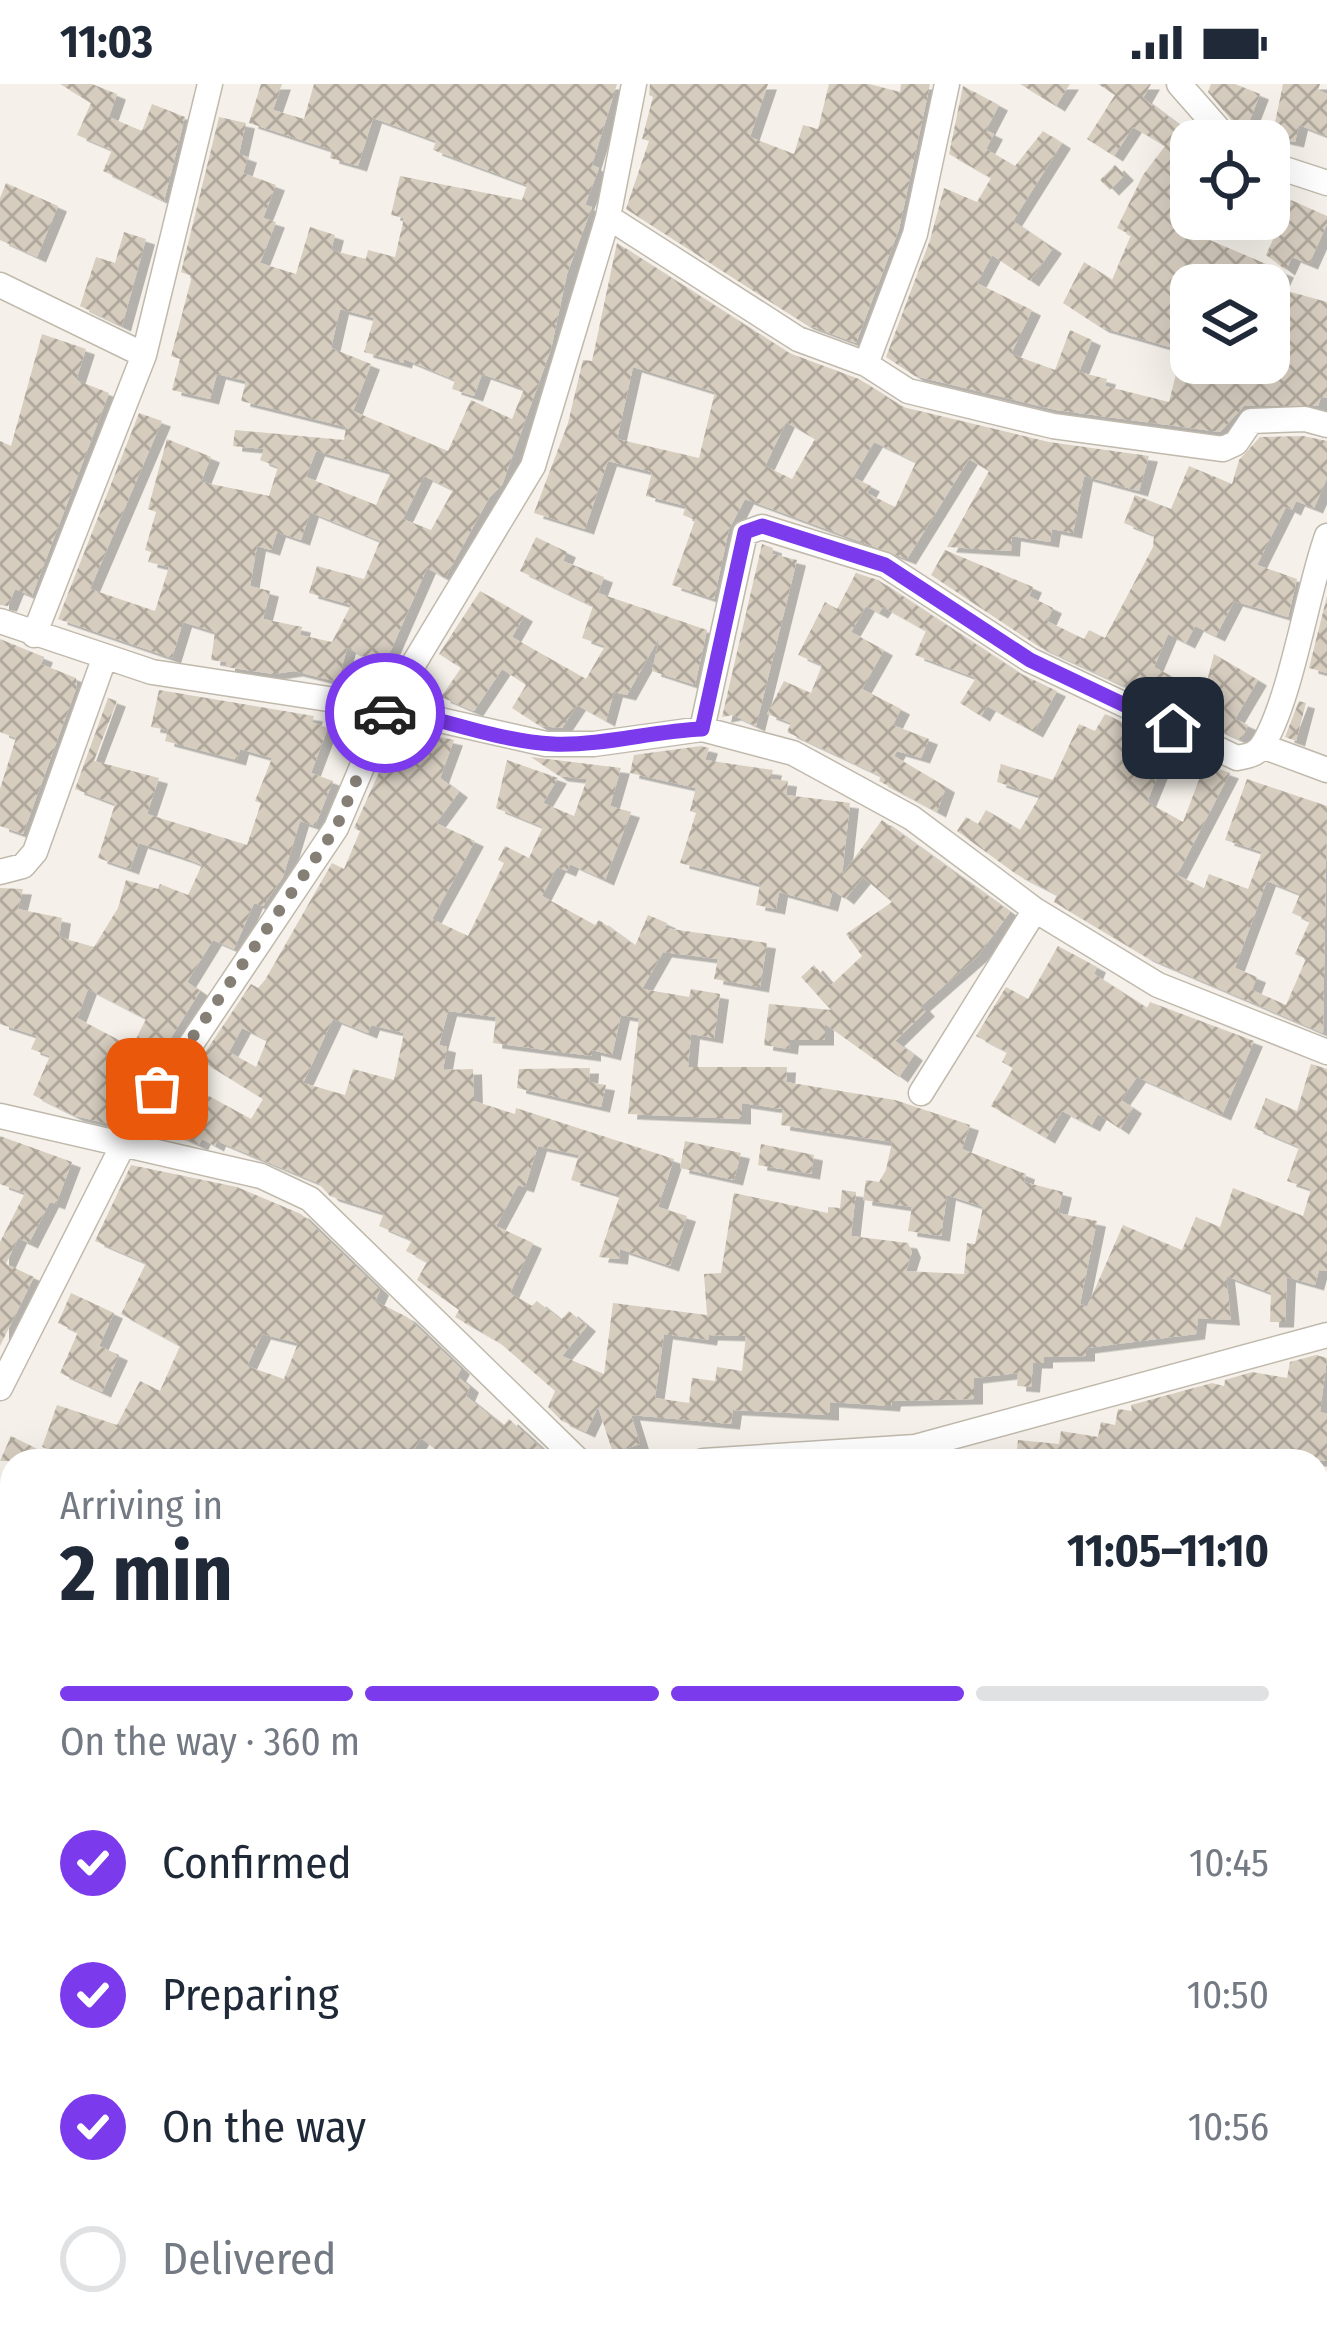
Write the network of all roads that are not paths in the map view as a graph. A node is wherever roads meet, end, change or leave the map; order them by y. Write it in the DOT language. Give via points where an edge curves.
graph roads {
  1 [pos="210,84"];
  2 [pos="634,84"];
  3 [pos="947,84"];
  4 [pos="1179,84"];
  5 [pos="1211,120"];
  6 [pos="1290,171"];
  7 [pos="1327,183"];
  8 [pos="608,217"];
  9 [pos="0,286"];
  10 [pos="144,355"];
  11 [pos="866,364"];
  12 [pos="1327,425"];
  13 [pos="1327,536"];
  14 [pos="0,621"];
  15 [pos="34,634"];
  16 [pos="104,659"];
  17 [pos="387,708"];
  18 [pos="702,729"];
  19 [pos="1262,746"];
  20 [pos="1327,770"];
  21 [pos="0,872"];
  22 [pos="1035,910"];
  23 [pos="1327,1052"];
  24 [pos="921,1093"];
  25 [pos="0,1116"];
  26 [pos="122,1147"];
  27 [pos="1327,1335"];
  28 [pos="0,1388"];
  29 [pos="568,1449"];
  30 [pos="931,1449"];
  1 -- 10 [label="street"];
  2 -- 8 [label="street"];
  3 -- 11 [label="street" via="915,234"];
  4 -- 5 [label="street"];
  6 -- 7 [label="street"];
  8 -- 11 [label="street" via="798,339"];
  8 -- 17 [label="street" via="533,466"];
  9 -- 10 [label="street"];
  10 -- 15 [label="street"];
  11 -- 12 [label="street" via="908,391 977,411 1202,446 1230,447 1258,419"];
  13 -- 19 [label="street"];
  14 -- 15 [label="street"];
  15 -- 16 [label="street"];
  16 -- 17 [label="street"];
  16 -- 21 [label="street" via="35,852 23,866"];
  17 -- 18 [label="street" via="546,744"];
  17 -- 26 [label="street" via="336,828"];
  18 -- 19 [label="street" via="745,532 762,526 885,565 1030,660 1237,758"];
  18 -- 22 [label="street" via="793,753 847,779"];
  19 -- 20 [label="street"];
  22 -- 23 [label="street" via="1158,985"];
  22 -- 24 [label="street"];
  25 -- 26 [label="street"];
  26 -- 28 [label="street"];
  26 -- 29 [label="street" via="261,1176 310,1199"];
  27 -- 30 [label="street"];
}
